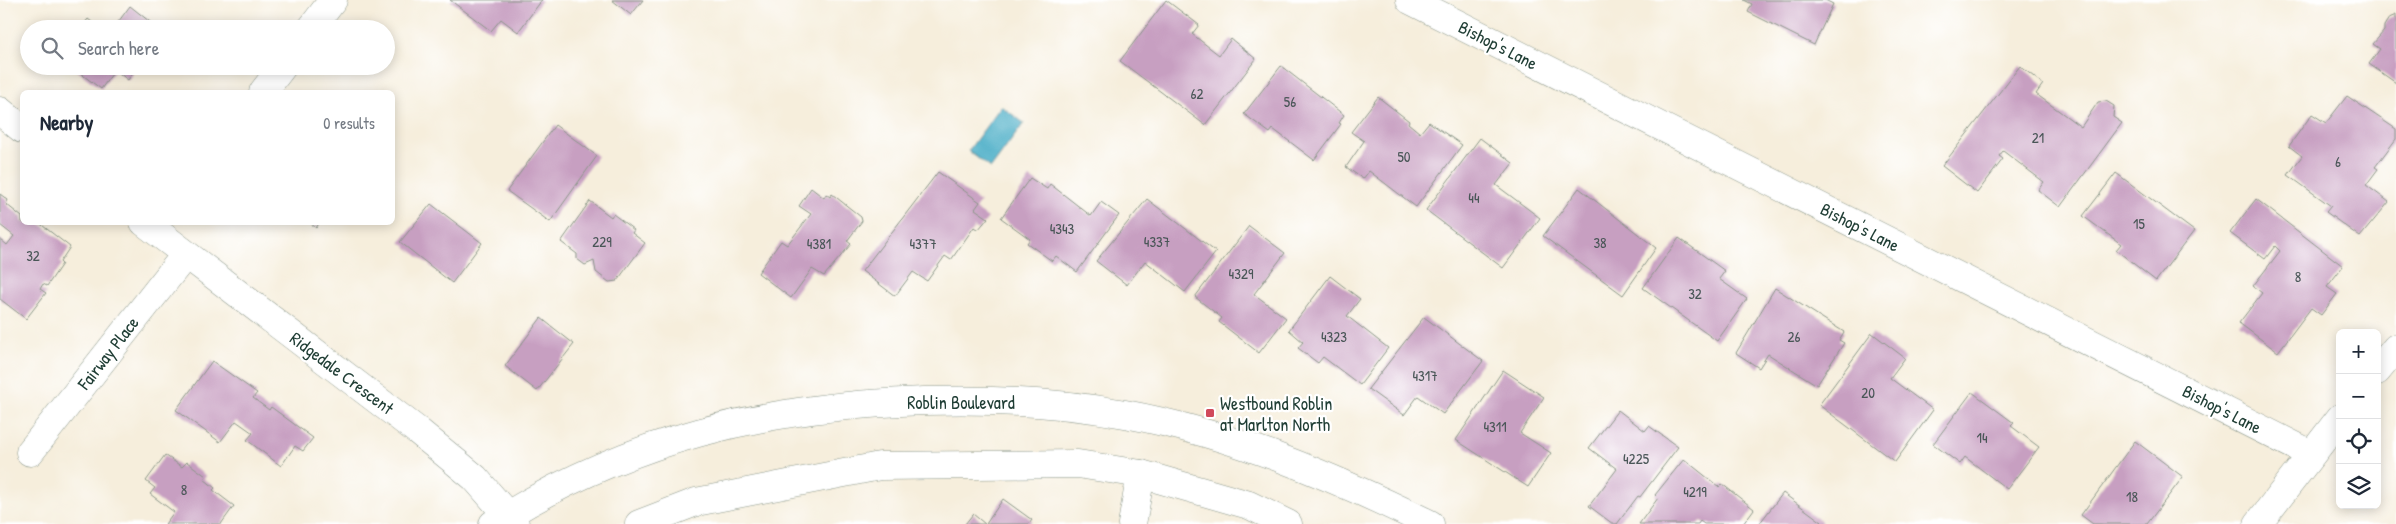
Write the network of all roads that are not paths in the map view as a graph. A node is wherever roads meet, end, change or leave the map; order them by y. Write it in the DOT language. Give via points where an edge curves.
graph roads {
  1 [pos="333,0"];
  2 [pos="1410,0"];
  3 [pos="318,20"];
  4 [pos="276,75"];
  5 [pos="265,90"];
  6 [pos="0,111"];
  7 [pos="20,127"];
  8 [pos="156,226"];
  9 [pos="186,254"];
  10 [pos="2396,348"];
  11 [pos="2381,366"];
  12 [pos="2339,419"];
  13 [pos="30,452"];
  14 [pos="2311,454"];
  15 [pos="1141,474"];
  16 [pos="505,521"];
  17 [pos="639,524"];
  18 [pos="1132,524"];
  19 [pos="1288,524"];
  20 [pos="1430,524"];
  21 [pos="2258,524"];
  1 -- 3 [label="street"];
  2 -- 14 [label="street, Bishop's Lane"];
  4 -- 5 [label="street"];
  6 -- 7 [label="street"];
  8 -- 9 [label="street, Ridgedale Crescent"];
  9 -- 13 [label="street, Fairway Place"];
  9 -- 16 [label="street, Ridgedale Crescent" via="475,478"];
  10 -- 11 [label="street"];
  12 -- 14 [label="street"];
  14 -- 21 [label="street"];
  15 -- 17 [label="street" via="1078,464 880,466 696,502"];
  15 -- 18 [label="street"];
  15 -- 19 [label="street" via="1249,506"];
  16 -- 20 [label="street, Roblin Boulevard" via="570,480 623,457 732,424 787,412 954,400 1042,403 1125,414 1209,434 1335,478"];
}
